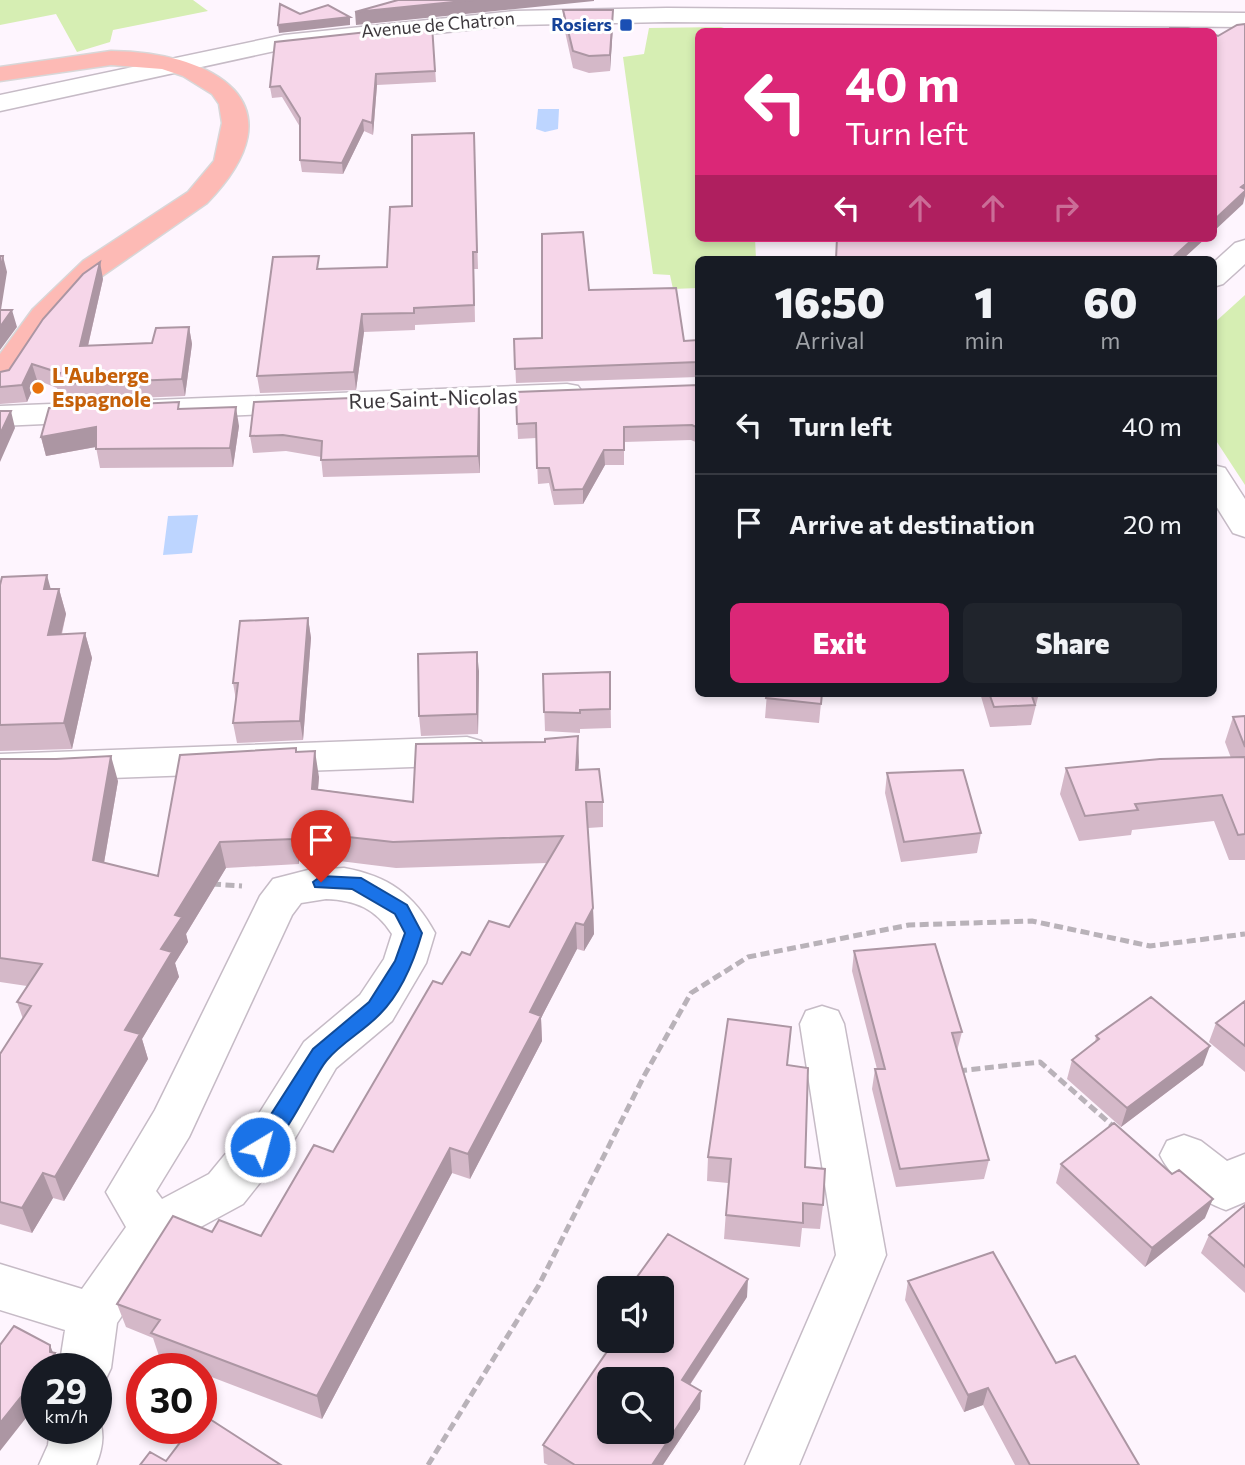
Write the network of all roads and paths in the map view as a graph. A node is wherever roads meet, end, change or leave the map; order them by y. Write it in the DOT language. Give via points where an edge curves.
graph roads {
  1 [pos="573,8"];
  2 [pos="1245,20"];
  3 [pos="180,65"];
  4 [pos="0,74"];
  5 [pos="0,103"];
  6 [pos="1245,249"];
  7 [pos="1217,274"];
  8 [pos="0,378"];
  9 [pos="601,392"];
  10 [pos="0,416"];
  11 [pos="1217,481"];
  12 [pos="1245,526"];
  13 [pos="501,750"];
  14 [pos="0,768"];
  15 [pos="207,883"];
  16 [pos="288,890"];
  17 [pos="1245,934"];
  18 [pos="822,1024"];
  19 [pos="943,1072"];
  20 [pos="1123,1135"];
  21 [pos="1184,1155"];
  22 [pos="1245,1175"];
  23 [pos="155,1228"];
  24 [pos="0,1287"];
  25 [pos="93,1316"];
  26 [pos="87,1353"];
  27 [pos="75,1444"];
  28 [pos="66,1465"];
  29 [pos="428,1465"];
  30 [pos="772,1465"];
  1 -- 2 [label="street, Avenue de Chatron"];
  1 -- 3 [label="street, Avenue de Chatron" via="297,40"];
  3 -- 4 [label="main road" via="106,58"];
  3 -- 5 [label="street, Avenue de Chatron"];
  3 -- 8 [label="main road" via="223,90 237,115 228,160 211,183 179,211 75,282 27,337"];
  6 -- 7 [label="street"];
  9 -- 10 [label="street, Rue Saint-Nicolas"];
  11 -- 12 [label="street"];
  13 -- 14 [label="street"];
  15 -- 16 [label="path"];
  16 -- 23 [label="street" via="275,907 172,1123 130,1192"];
  16 -- 23 [label="street" via="321,882 355,883 401,910 414,933 404,963 376,1008 320,1055 277,1126 226,1189"];
  17 -- 29 [label="path" via="1150,946 1032,921 909,925 748,957 691,993 539,1285"];
  18 -- 30 [label="street" via="861,1255"];
  19 -- 20 [label="path" via="1040,1062"];
  21 -- 22 [label="street" via="1226,1189"];
  23 -- 25 [label="street"];
  24 -- 25 [label="street"];
  25 -- 26 [label="street"];
  27 -- 28 [label="street"];
}
